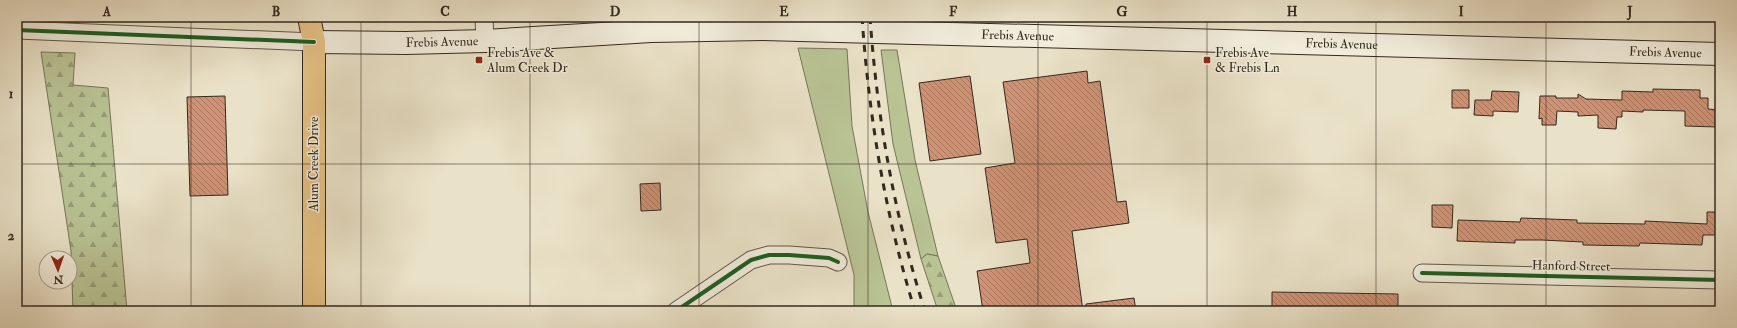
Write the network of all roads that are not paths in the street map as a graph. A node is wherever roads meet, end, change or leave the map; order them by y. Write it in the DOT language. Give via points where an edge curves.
graph roads {
  1 [pos="309,17"];
  2 [pos="484,17"];
  3 [pos="17,30"];
  4 [pos="485,41"];
  5 [pos="314,42"];
  6 [pos="1720,54"];
  7 [pos="838,262"];
  8 [pos="1422,273"];
  9 [pos="1720,280"];
  10 [pos="314,311"];
  11 [pos="676,311"];
  1 -- 5 [label="main road, Alum Creek Drive"];
  2 -- 4 [label="street"];
  3 -- 5 [label="street"];
  4 -- 5 [label="main road, Frebis Avenue"];
  4 -- 6 [label="main road, Frebis Avenue" via="651,31 763,29"];
  5 -- 10 [label="main road, Alum Creek Drive"];
  7 -- 11 [label="street" via="829,258 789,255 769,255 751,260"];
  8 -- 9 [label="street, Hanford Street"];
}
